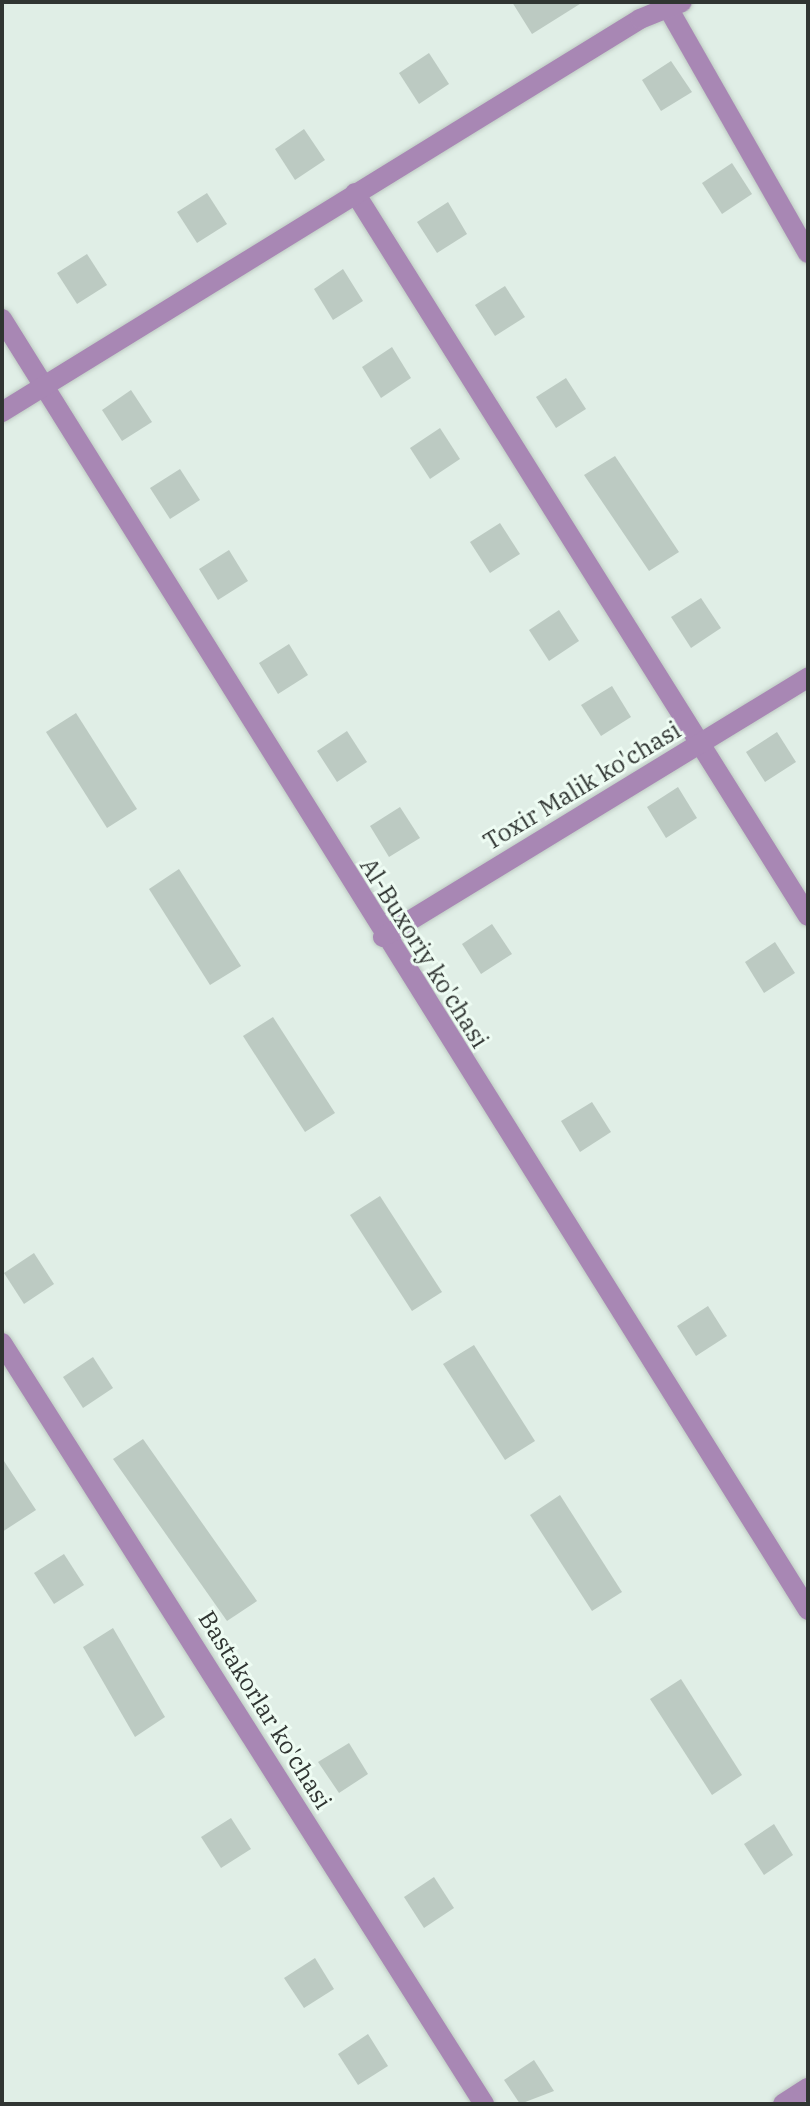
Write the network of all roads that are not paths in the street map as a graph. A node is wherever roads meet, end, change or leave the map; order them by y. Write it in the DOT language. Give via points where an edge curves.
graph roads {
  1 [pos="675,5"];
  2 [pos="355,193"];
  3 [pos="808,253"];
  4 [pos="2,319"];
  5 [pos="43,384"];
  6 [pos="2,412"];
  7 [pos="808,678"];
  8 [pos="702,743"];
  9 [pos="808,916"];
  10 [pos="383,937"];
  11 [pos="2,1343"];
  12 [pos="808,1610"];
  13 [pos="808,2088"];
  14 [pos="484,2104"];
  15 [pos="783,2104"];
  1 -- 2 [label="street"];
  1 -- 3 [label="street"];
  2 -- 5 [label="street"];
  2 -- 8 [label="street"];
  4 -- 5 [label="street, Al-Buxoriy ko'chasi"];
  5 -- 6 [label="street"];
  5 -- 10 [label="street, Al-Buxoriy ko'chasi"];
  7 -- 8 [label="street, Toxir Malik ko'chasi"];
  8 -- 9 [label="street"];
  8 -- 10 [label="street, Toxir Malik ko'chasi"];
  10 -- 12 [label="street, Al-Buxoriy ko'chasi"];
  11 -- 14 [label="street, Bastakorlar ko'chasi"];
  13 -- 15 [label="street"];
}
